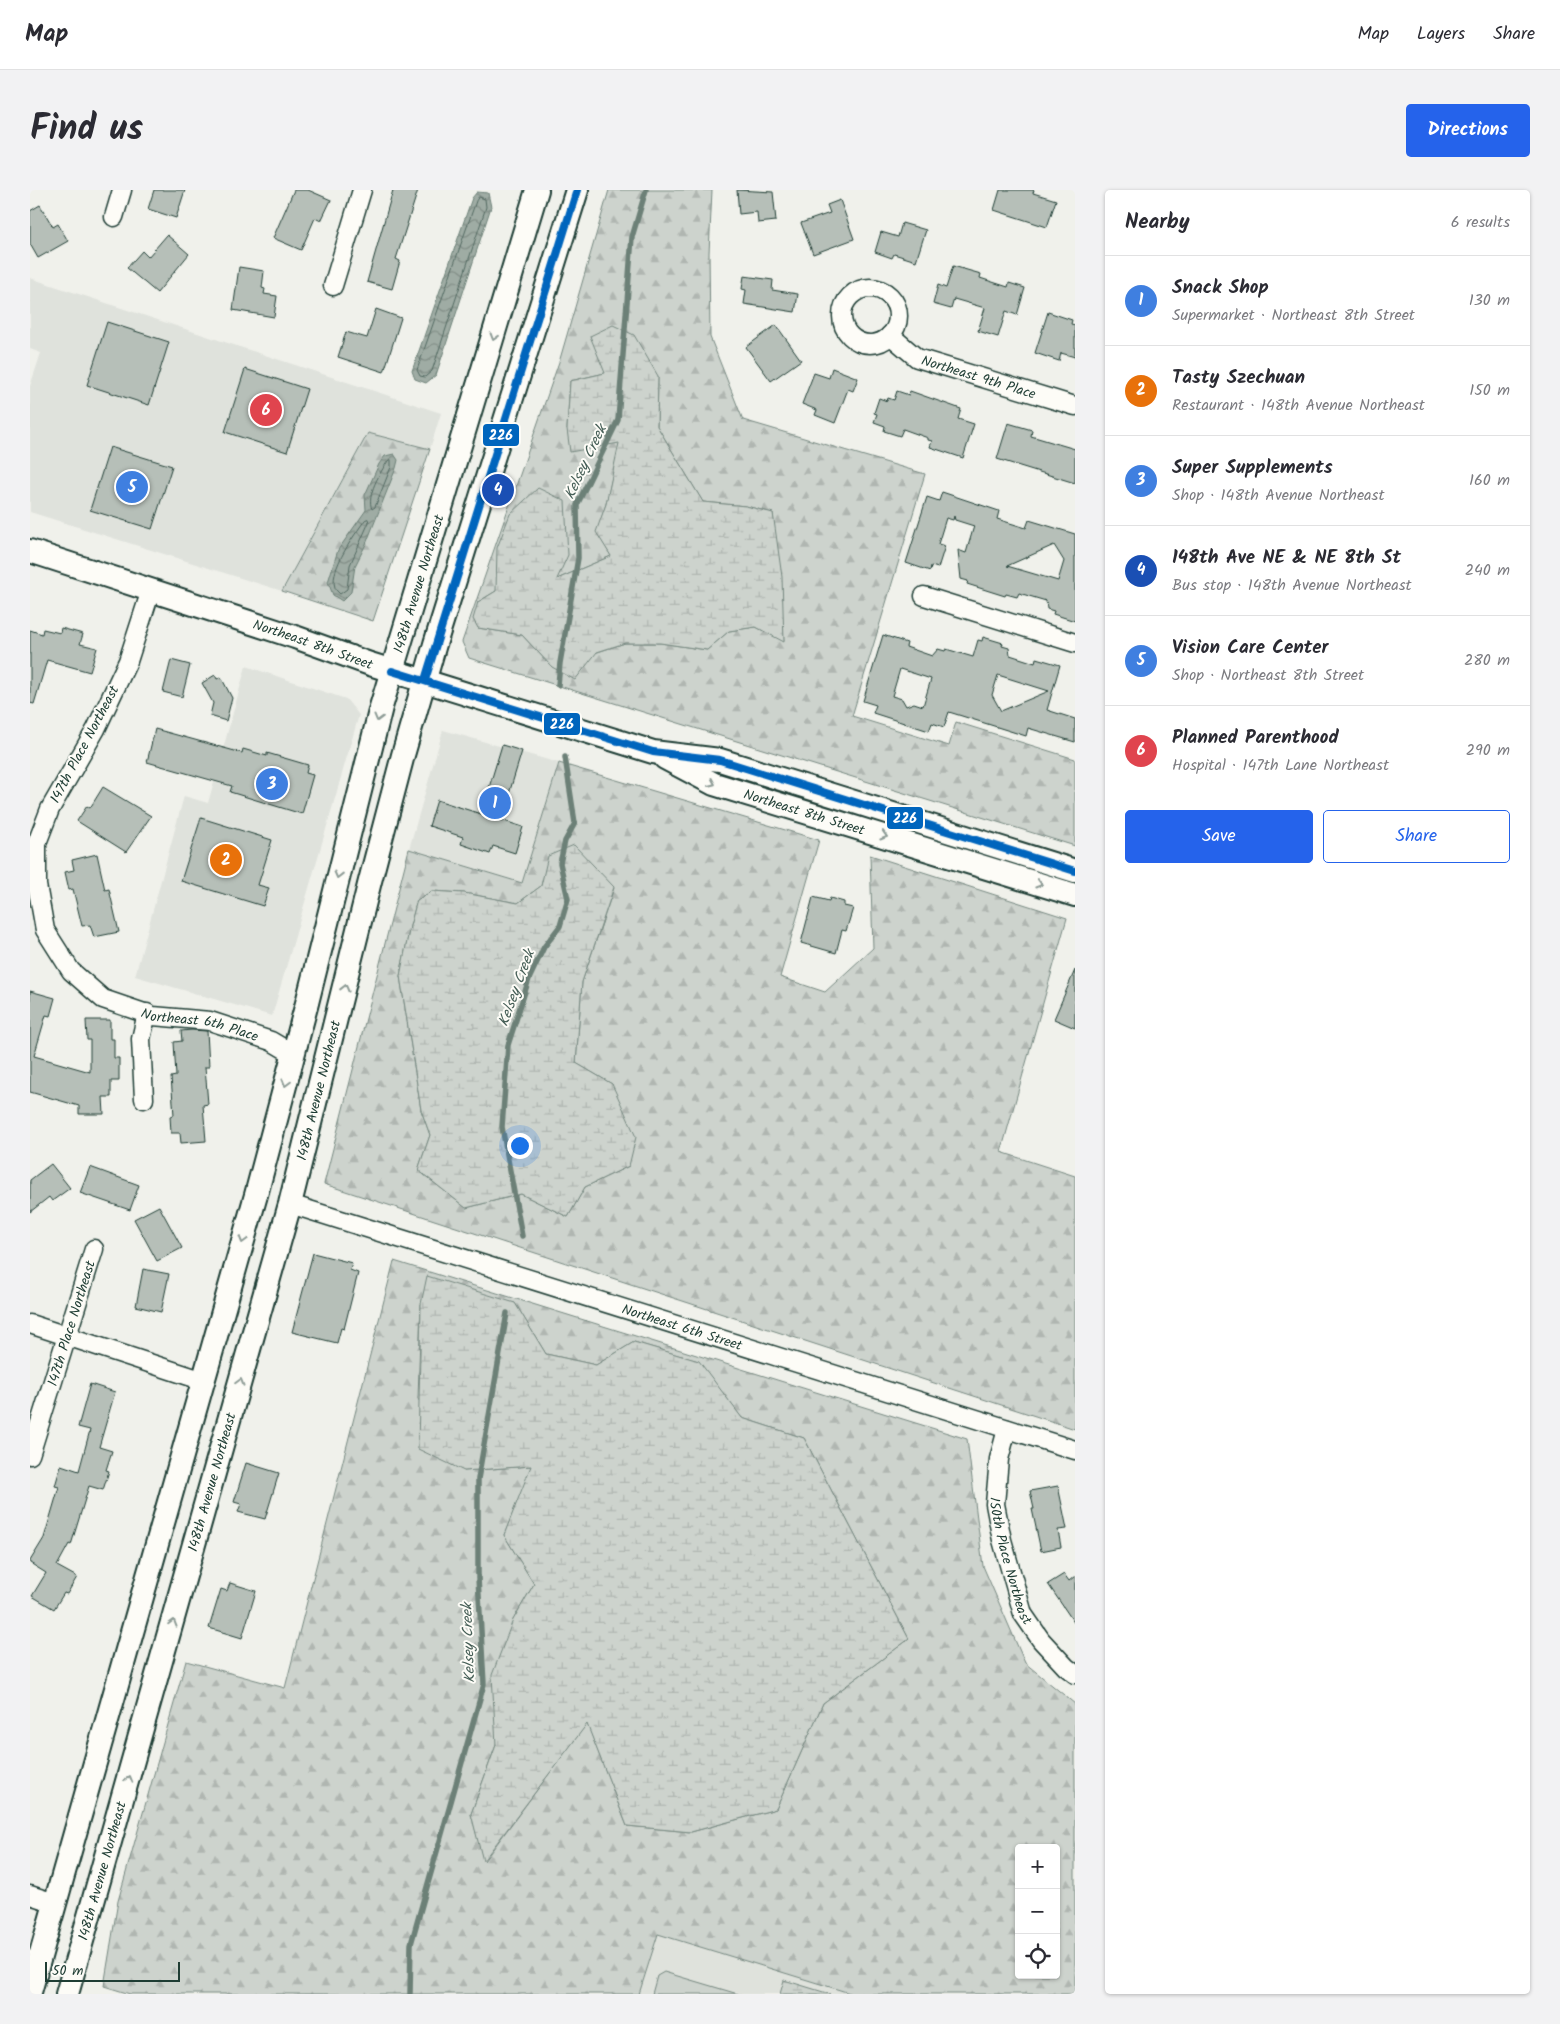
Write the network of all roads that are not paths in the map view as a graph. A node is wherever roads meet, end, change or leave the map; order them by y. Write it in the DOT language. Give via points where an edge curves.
graph roads {
  1 [pos="122,190"];
  2 [pos="362,190"];
  3 [pos="537,190"];
  4 [pos="577,190"];
  5 [pos="114,217"];
  6 [pos="525,232"];
  7 [pos="333,286"];
  8 [pos="538,319"];
  9 [pos="890,335"];
  10 [pos="1075,406"];
  11 [pos="30,552"];
  12 [pos="151,590"];
  13 [pos="924,596"];
  14 [pos="1075,643"];
  15 [pos="392,671"];
  16 [pos="425,680"];
  17 [pos="654,752"];
  18 [pos="1075,871"];
  19 [pos="1075,895"];
  20 [pos="103,999"];
  21 [pos="307,1003"];
  22 [pos="147,1013"];
  23 [pos="294,1054"];
  24 [pos="320,1085"];
  25 [pos="144,1099"];
  26 [pos="290,1204"];
  27 [pos="94,1250"];
  28 [pos="30,1324"];
  29 [pos="66,1337"];
  30 [pos="204,1381"];
  31 [pos="1007,1429"];
  32 [pos="1075,1450"];
  33 [pos="30,1455"];
  34 [pos="1075,1674"];
  35 [pos="30,1895"];
  36 [pos="55,1903"];
  37 [pos="30,1992"];
  38 [pos="67,1994"];
  1 -- 5 [label="street"];
  2 -- 7 [label="street"];
  3 -- 6 [label="main road, 148th Avenue Northeast"];
  4 -- 8 [label="main road, 148th Avenue Northeast"];
  6 -- 8 [label="main road" via="511,320 518,329 526,329"];
  6 -- 15 [label="main road, 148th Avenue Northeast, one-way"];
  8 -- 16 [label="main road, 148th Avenue Northeast"];
  9 -- 10 [label="street, Northeast 9th Place" via="917,358"];
  11 -- 12 [label="main road, Northeast 8th Street"];
  12 -- 15 [label="main road, Northeast 8th Street"];
  12 -- 20 [label="street, 147th Place Northeast" via="128,660 96,728 50,809 37,844 37,885 45,930 71,971"];
  13 -- 14 [label="street"];
  15 -- 16 [label="main road, Northeast 8th Street"];
  15 -- 21 [label="main road, 148th Avenue Northeast, one-way"];
  16 -- 17 [label="main road, Northeast 8th Street"];
  24 -- 16 [label="main road, 148th Avenue Northeast, one-way" via="370,881"];
  17 -- 18 [label="main road, Northeast 8th Street" via="720,760"];
  17 -- 19 [label="main road, Northeast 8th Street, one-way" via="714,784"];
  20 -- 22 [label="street, Northeast 6th Place"];
  21 -- 23 [label="main road, 148th Avenue Northeast"];
  21 -- 24 [label="main road" via="322,1012 325,1019"];
  22 -- 23 [label="street, Northeast 6th Place" via="210,1021 271,1041"];
  22 -- 25 [label="street" via="141,1039"];
  23 -- 30 [label="main road, 148th Avenue Northeast, one-way"];
  24 -- 26 [label="main road, 148th Avenue Northeast"];
  26 -- 31 [label="street, Northeast 6th Street"];
  38 -- 26 [label="main road, 148th Avenue Northeast, one-way"];
  27 -- 29 [label="street, 147th Place Northeast"];
  28 -- 29 [label="street"];
  29 -- 30 [label="street"];
  29 -- 33 [label="street, 147th Place Northeast"];
  30 -- 36 [label="main road, 148th Avenue Northeast"];
  31 -- 32 [label="street, Northeast 6th Street"];
  31 -- 34 [label="street, 150th Place Northeast" via="999,1459 995,1504 1002,1540 1023,1614 1041,1640"];
  35 -- 36 [label="street"];
  36 -- 37 [label="main road, 148th Avenue Northeast"];
}
